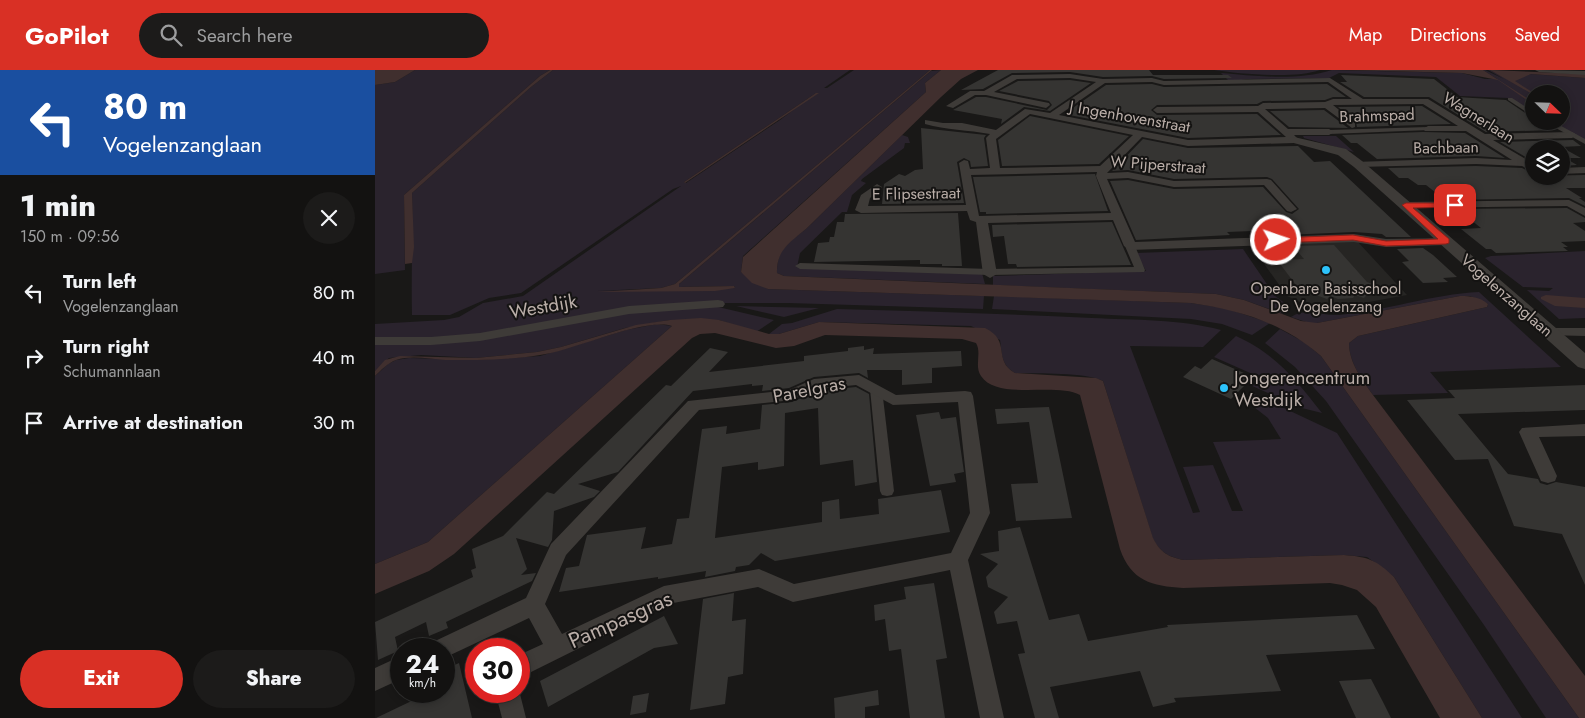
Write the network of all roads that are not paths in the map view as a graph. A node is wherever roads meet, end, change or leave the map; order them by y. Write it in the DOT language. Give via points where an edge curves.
graph roads {
  1 [pos="1539,70"];
  2 [pos="1585,73"];
  3 [pos="1103,81"];
  4 [pos="987,93"];
  5 [pos="1510,99"];
  6 [pos="1360,101"];
  7 [pos="1327,105"];
  8 [pos="950,106"];
  9 [pos="1063,108"];
  10 [pos="1259,109"];
  11 [pos="1525,109"];
  12 [pos="1157,110"];
  13 [pos="1051,116"];
  14 [pos="928,122"];
  15 [pos="1352,125"];
  16 [pos="1428,128"];
  17 [pos="1468,128"];
  18 [pos="1563,130"];
  19 [pos="1329,132"];
  20 [pos="997,133"];
  21 [pos="1140,134"];
  22 [pos="1572,135"];
  23 [pos="1290,136"];
  24 [pos="1482,137"];
  25 [pos="1585,142"];
  26 [pos="1524,163"];
  27 [pos="1358,164"];
  28 [pos="1585,170"];
  29 [pos="995,171"];
  30 [pos="1570,171"];
  31 [pos="1102,172"];
  32 [pos="877,187"];
  33 [pos="1406,205"];
  34 [pos="972,208"];
  35 [pos="1291,209"];
  36 [pos="1585,213"];
  37 [pos="1118,216"];
  38 [pos="983,220"];
  39 [pos="1446,241"];
  40 [pos="1130,246"];
  41 [pos="799,266"];
  42 [pos="990,273"];
  43 [pos="718,304"];
  44 [pos="1550,332"];
  45 [pos="1585,332"];
  46 [pos="375,341"];
  47 [pos="1585,363"];
  48 [pos="876,389"];
  49 [pos="1585,430"];
  50 [pos="1547,476"];
  51 [pos="887,491"];
  52 [pos="958,560"];
  53 [pos="534,604"];
  54 [pos="455,642"];
  55 [pos="557,648"];
  56 [pos="530,662"];
  57 [pos="390,672"];
  58 [pos="375,680"];
  59 [pos="510,703"];
  60 [pos="514,718"];
  61 [pos="992,718"];
  1 -- 2 [label="street"];
  3 -- 4 [label="street" via="1070,76 1015,77"];
  3 -- 6 [label="street" via="1330,80"];
  3 -- 9 [label="street"];
  4 -- 8 [label="street" via="973,94"];
  4 -- 9 [label="street"];
  5 -- 11 [label="street"];
  6 -- 7 [label="street, Wagnerlaan"];
  6 -- 17 [label="street, Wagnerlaan" via="1425,100"];
  7 -- 10 [label="street, Wagnerlaan" via="1263,106"];
  7 -- 15 [label="street"];
  9 -- 13 [label="street"];
  10 -- 12 [label="street, Wagnerlaan"];
  10 -- 23 [label="street, Vogelenzanglaan"];
  13 -- 20 [label="street, J Ingenhovenstraat" via="1028,111"];
  13 -- 21 [label="street, J Ingenhovenstraat"];
  14 -- 20 [label="street"];
  16 -- 17 [label="street, Brahmspad"];
  16 -- 19 [label="street, Brahmspad"];
  17 -- 24 [label="street, Wagnerlaan"];
  18 -- 22 [label="street"];
  19 -- 23 [label="street, Brahmspad"];
  20 -- 29 [label="street" via="991,138"];
  21 -- 23 [label="street, J Ingenhovenstraat" via="1188,143"];
  21 -- 31 [label="street"];
  22 -- 24 [label="street"];
  22 -- 25 [label="street"];
  23 -- 27 [label="street, Vogelenzanglaan" via="1342,152"];
  24 -- 26 [label="street, Wagnerlaan"];
  26 -- 27 [label="street, Bachbaan"];
  27 -- 33 [label="street, Vogelenzanglaan"];
  28 -- 30 [label="street"];
  29 -- 31 [label="street, W Pijperstraat"];
  29 -- 34 [label="street, W Pijperstraat" via="965,167"];
  31 -- 35 [label="street, W Pijperstraat" via="1174,184 1267,182"];
  31 -- 37 [label="street"];
  32 -- 34 [label="street, E Flipsestraat" via="865,197 861,210"];
  33 -- 36 [label="street" via="1569,203"];
  33 -- 39 [label="street, Vogelenzanglaan"];
  34 -- 38 [label="street" via="974,218"];
  37 -- 38 [label="street"];
  37 -- 40 [label="street"];
  38 -- 42 [label="street"];
  39 -- 40 [label="street" via="1386,244 1345,238"];
  39 -- 44 [label="street, Vogelenzanglaan"];
  40 -- 42 [label="street" via="1140,270"];
  41 -- 42 [label="street"];
  43 -- 46 [label="street, Westdijk" via="629,310 480,337"];
  44 -- 45 [label="street"];
  44 -- 47 [label="street, Vogelenzanglaan"];
  48 -- 51 [label="street"];
  48 -- 52 [label="street, Parelgras" via="893,400 965,396 979,513"];
  48 -- 53 [label="street, Parelgras" via="859,380 814,384 792,395 694,405 558,550"];
  49 -- 50 [label="street" via="1528,432"];
  52 -- 55 [label="street, Pampasgras" via="793,593 759,578 664,595"];
  52 -- 61 [label="street"];
  53 -- 54 [label="street"];
  53 -- 55 [label="street"];
  55 -- 56 [label="street, Pampasgras"];
  57 -- 58 [label="street"];
  59 -- 60 [label="street"];
}
